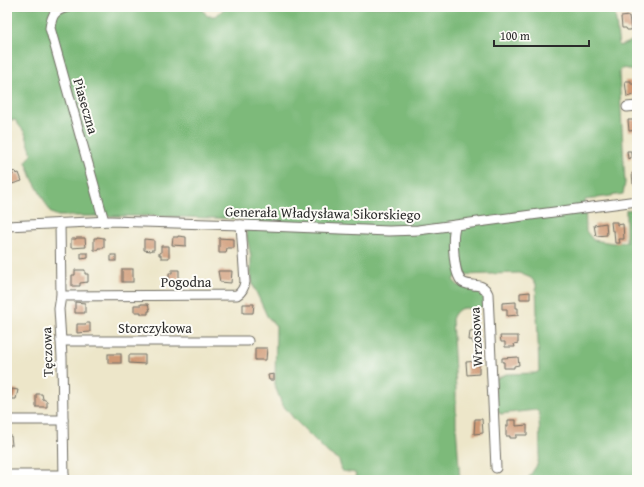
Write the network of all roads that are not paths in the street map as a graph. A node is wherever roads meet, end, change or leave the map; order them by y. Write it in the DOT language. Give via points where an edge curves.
graph roads {
  1 [pos="68,7"];
  2 [pos="637,106"];
  3 [pos="627,107"];
  4 [pos="637,201"];
  5 [pos="104,221"];
  6 [pos="60,223"];
  7 [pos="241,225"];
  8 [pos="7,226"];
  9 [pos="455,226"];
  10 [pos="61,296"];
  11 [pos="61,341"];
  12 [pos="248,342"];
  13 [pos="7,420"];
  14 [pos="63,420"];
  15 [pos="496,468"];
  16 [pos="7,475"];
  17 [pos="64,478"];
  1 -- 5 [label="street, Piaseczna" via="56,12 50,28"];
  2 -- 3 [label="street"];
  4 -- 9 [label="street, Generała Władysława Sikorskiego"];
  5 -- 6 [label="street, Generała Władysława Sikorskiego"];
  5 -- 7 [label="street, Generała Władysława Sikorskiego"];
  6 -- 8 [label="street, Generała Władysława Sikorskiego"];
  6 -- 10 [label="street, Tęczowa"];
  7 -- 9 [label="street, Generała Władysława Sikorskiego" via="389,231"];
  7 -- 10 [label="street, Pogodna" via="245,282 241,293 237,295"];
  9 -- 15 [label="street, Wrzosowa" via="456,274 459,280 481,286 488,294"];
  10 -- 11 [label="street, Tęczowa"];
  11 -- 12 [label="street, Storczykowa"];
  11 -- 14 [label="street, Tęczowa"];
  13 -- 14 [label="street"];
  14 -- 17 [label="street, Tęczowa"];
  16 -- 17 [label="street"];
}
